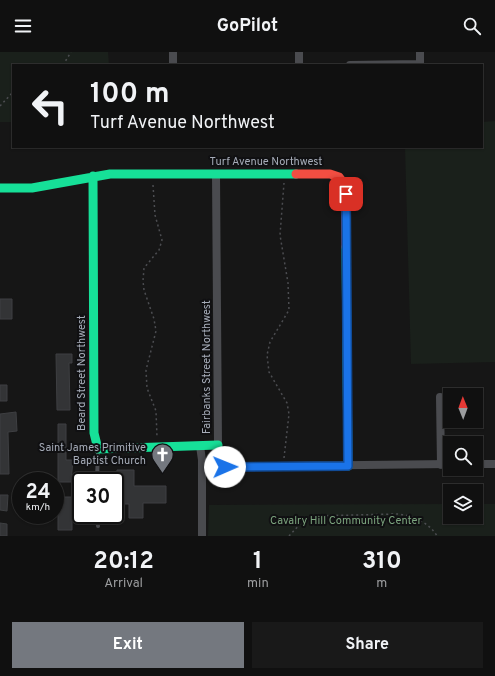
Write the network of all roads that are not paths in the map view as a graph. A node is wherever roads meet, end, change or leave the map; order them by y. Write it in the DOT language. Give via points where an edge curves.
graph roads {
  1 [pos="173,52"];
  2 [pos="299,52"];
  3 [pos="420,52"];
  4 [pos="173,64"];
  5 [pos="299,64"];
  6 [pos="420,64"];
  7 [pos="216,174"];
  8 [pos="93,176"];
  9 [pos="0,188"];
  10 [pos="440,397"];
  11 [pos="218,445"];
  12 [pos="200,446"];
  13 [pos="98,449"];
  14 [pos="441,464"];
  15 [pos="483,464"];
  16 [pos="495,464"];
  17 [pos="348,466"];
  18 [pos="202,467"];
  19 [pos="225,467"];
  20 [pos="97,472"];
  21 [pos="202,536"];
  1 -- 4 [label="street"];
  2 -- 5 [label="street"];
  3 -- 6 [label="street"];
  7 -- 8 [label="street, Turf Avenue Northwest"];
  7 -- 11 [label="street, Fairbanks Street Northwest"];
  7 -- 17 [label="street, Turf Avenue Northwest" via="330,174 339,177 345,185"];
  8 -- 9 [label="street, Turf Avenue Northwest" via="35,188"];
  8 -- 13 [label="street, Beard Street Northwest" via="94,442"];
  10 -- 14 [label="street"];
  11 -- 12 [label="street"];
  11 -- 19 [label="street, Fairbanks Street Northwest"];
  12 -- 13 [label="street"];
  12 -- 18 [label="street"];
  13 -- 20 [label="lane"];
  14 -- 17 [label="street"];
  15 -- 16 [label="street"];
  17 -- 19 [label="street"];
  18 -- 19 [label="street"];
  18 -- 21 [label="street"];
}
